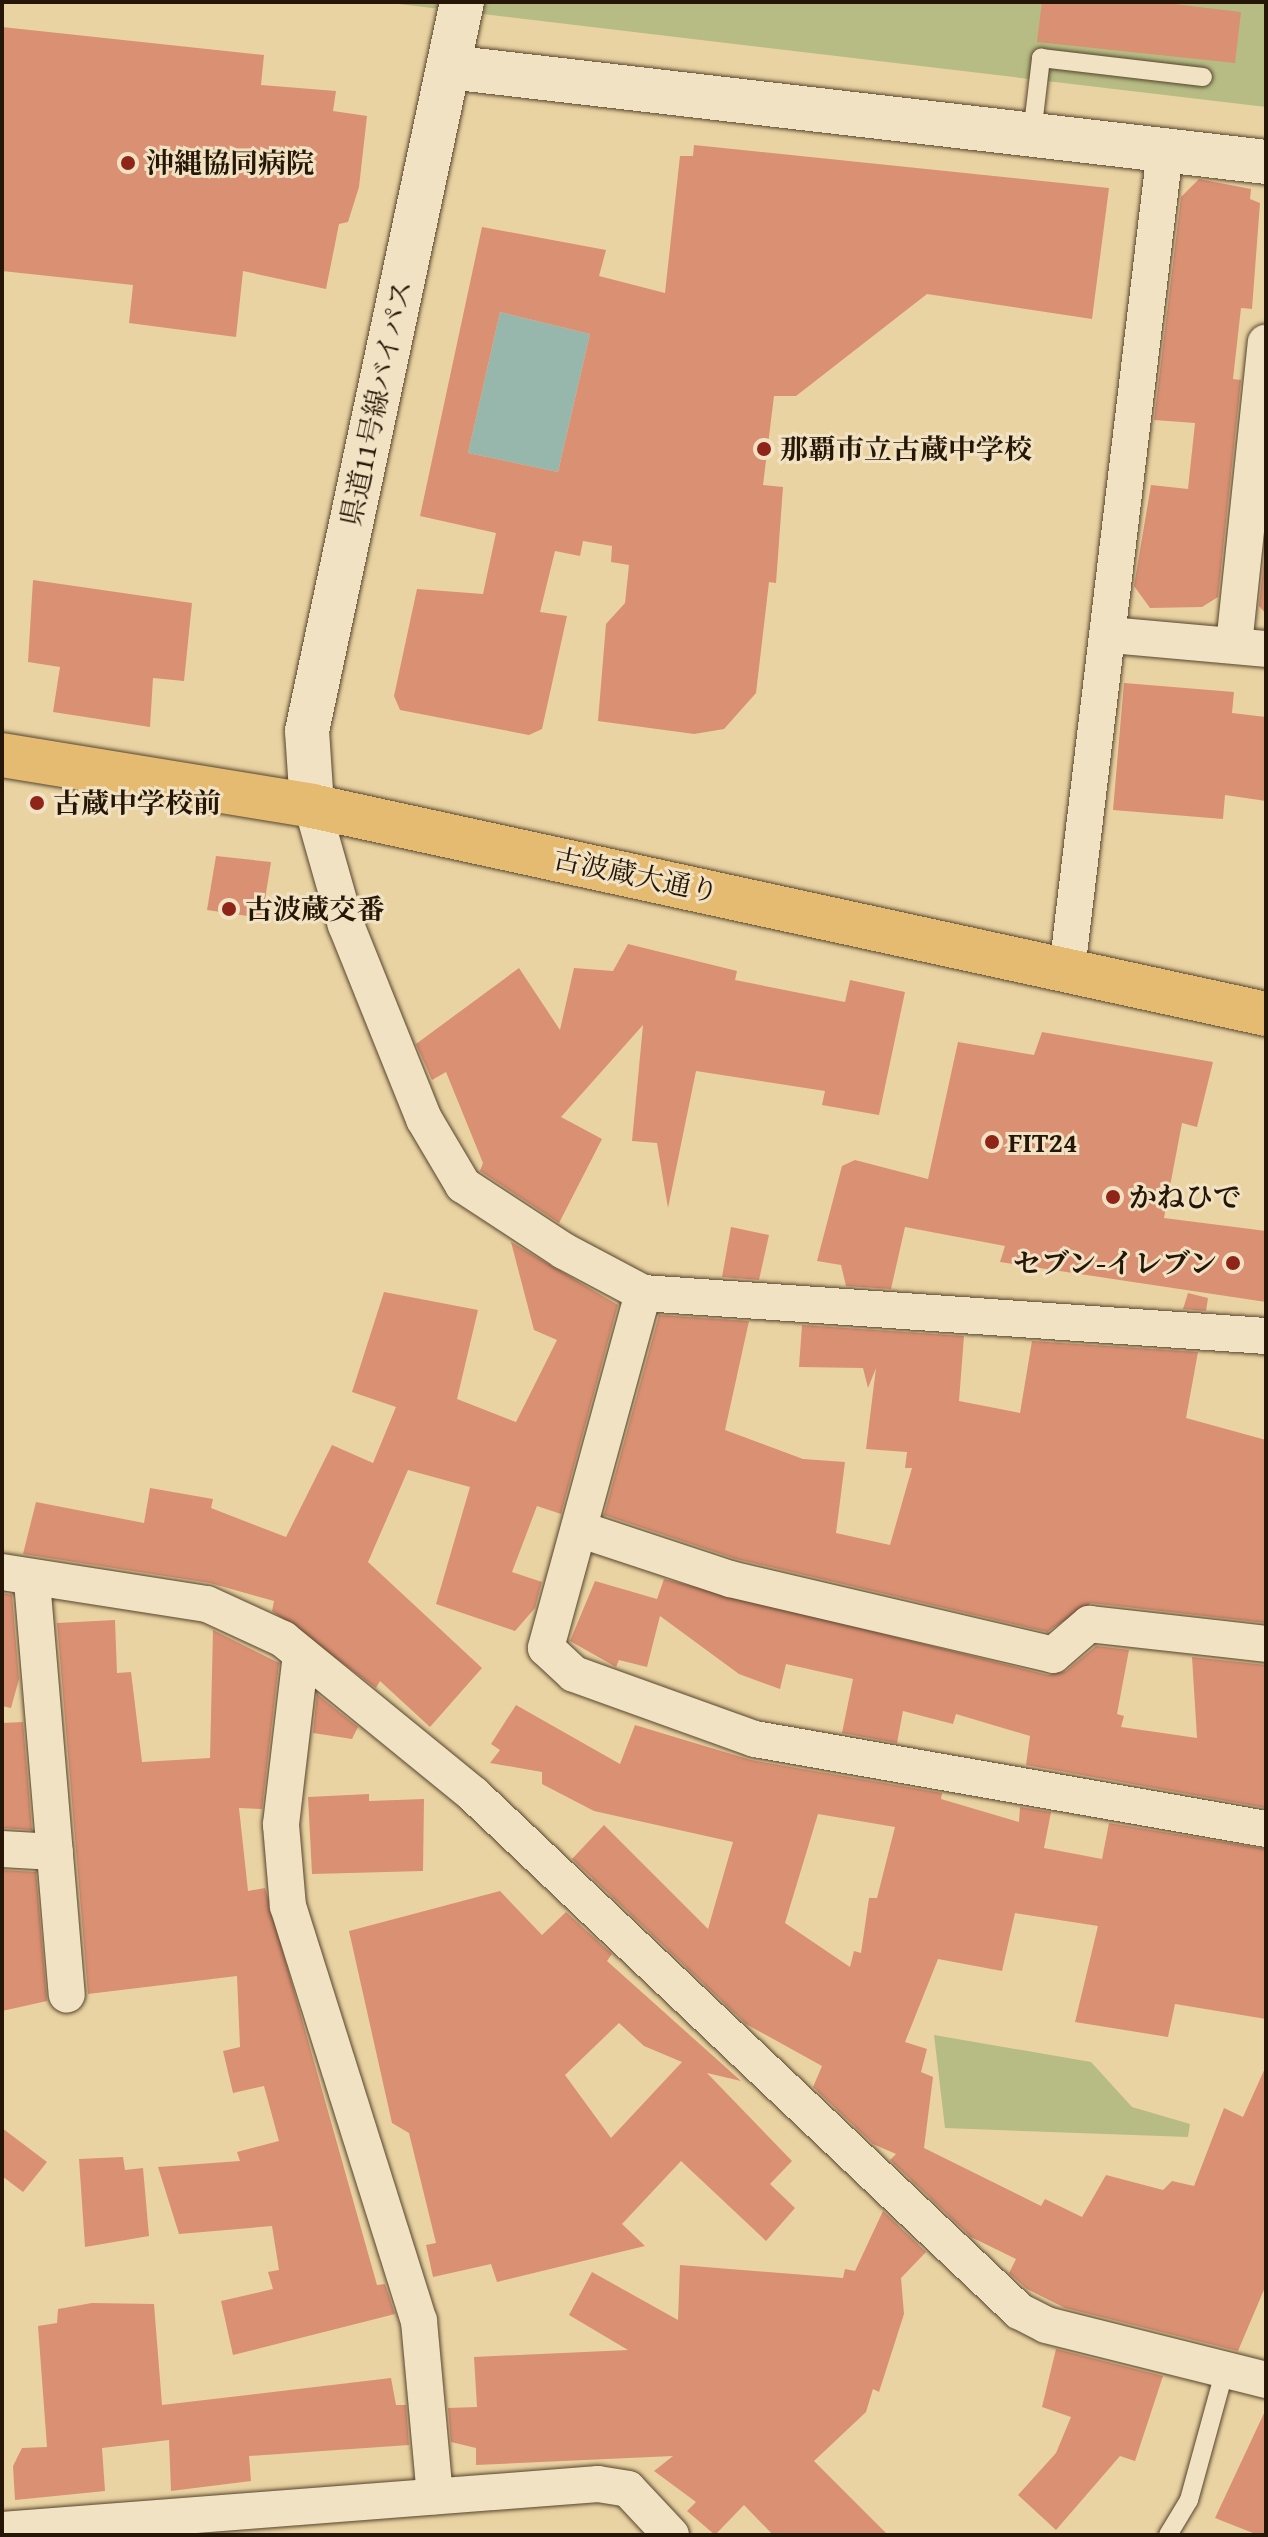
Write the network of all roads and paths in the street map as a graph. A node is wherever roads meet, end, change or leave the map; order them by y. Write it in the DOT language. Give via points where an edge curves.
graph roads {
  1 [pos="462,2"];
  2 [pos="449,67"];
  3 [pos="1203,77"];
  4 [pos="1032,134"];
  5 [pos="1165,150"];
  6 [pos="1266,162"];
  7 [pos="1266,343"];
  8 [pos="1110,635"];
  9 [pos="1250,647"];
  10 [pos="2,755"];
  11 [pos="312,806"];
  12 [pos="1067,970"];
  13 [pos="1266,1014"];
  14 [pos="643,1293"];
  15 [pos="1266,1336"];
  16 [pos="579,1529"];
  17 [pos="17,1576"];
  18 [pos="1266,1644"];
  19 [pos="301,1654"];
  20 [pos="1266,1829"];
  21 [pos="2,1849"];
  22 [pos="55,1852"];
  23 [pos="67,1995"];
  24 [pos="1224,2373"];
  25 [pos="1266,2380"];
  26 [pos="435,2496"];
  27 [pos="2,2530"];
  28 [pos="671,2535"];
  29 [pos="1168,2535"];
  1 -- 2 [label="street, 県道11号線バイパス"];
  2 -- 4 [label="street"];
  2 -- 11 [label="street, 県道11号線バイパス" via="307,731"];
  3 -- 4 [label="lane" via="1041,58"];
  4 -- 5 [label="street"];
  5 -- 6 [label="street"];
  5 -- 8 [label="street"];
  7 -- 9 [label="street"];
  8 -- 9 [label="street"];
  8 -- 12 [label="street"];
  10 -- 11 [label="highway, 古波蔵大通り"];
  11 -- 12 [label="highway, 古波蔵大通り"];
  11 -- 14 [label="street" via="367,982 424,1119 463,1185"];
  12 -- 13 [label="highway, 古波蔵大通り"];
  14 -- 15 [label="street"];
  14 -- 16 [label="street"];
  16 -- 18 [label="street" via="730,1579 1053,1655 1089,1624"];
  16 -- 20 [label="street" via="546,1648 574,1674 755,1739"];
  17 -- 19 [label="street" via="207,1604"];
  17 -- 22 [label="street"];
  19 -- 24 [label="street" via="474,1795 1019,2311"];
  19 -- 26 [label="street" via="281,1825 288,1906 419,2321"];
  21 -- 22 [label="street"];
  22 -- 23 [label="street"];
  24 -- 25 [label="street"];
  24 -- 29 [label="lane" via="1189,2500"];
  26 -- 27 [label="street"];
  26 -- 28 [label="street" via="598,2484 628,2489"];
}
